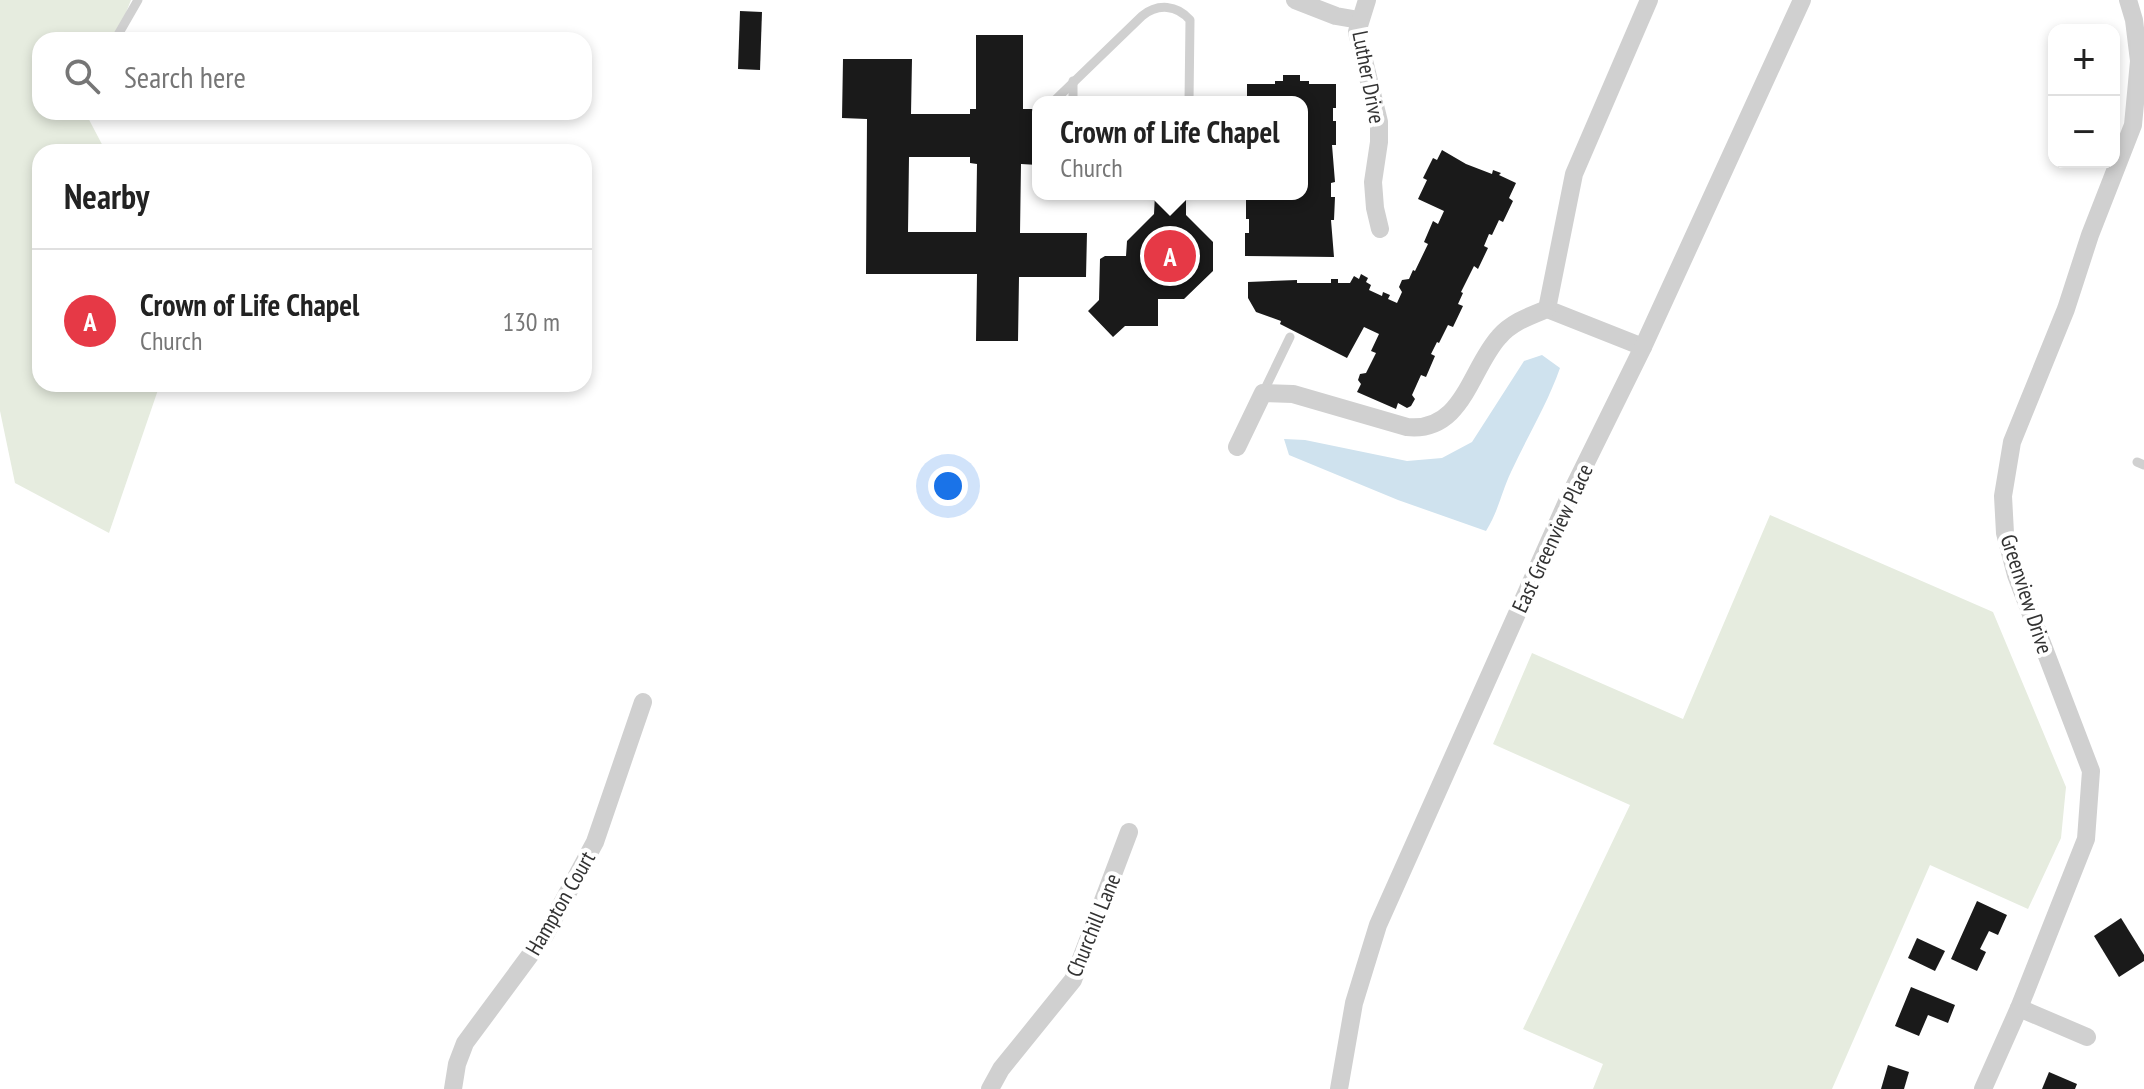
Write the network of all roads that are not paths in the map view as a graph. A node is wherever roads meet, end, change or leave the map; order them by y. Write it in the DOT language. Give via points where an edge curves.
graph roads {
  1 [pos="138,0"];
  2 [pos="1295,0"];
  3 [pos="1367,0"];
  4 [pos="1649,0"];
  5 [pos="1802,0"];
  6 [pos="2128,0"];
  7 [pos="1172,4"];
  8 [pos="1359,20"];
  9 [pos="2139,20"];
  10 [pos="120,32"];
  11 [pos="1073,81"];
  12 [pos="1059,96"];
  13 [pos="1073,96"];
  14 [pos="1189,96"];
  15 [pos="1380,229"];
  16 [pos="1547,309"];
  17 [pos="1290,337"];
  18 [pos="1643,347"];
  19 [pos="1263,393"];
  20 [pos="1237,447"];
  21 [pos="643,702"];
  22 [pos="1129,832"];
  23 [pos="2019,1008"];
  24 [pos="2087,1037"];
  25 [pos="453,1089"];
  26 [pos="990,1089"];
  27 [pos="1339,1089"];
  28 [pos="1983,1089"];
  1 -- 10 [label="lane"];
  2 -- 8 [label="street"];
  3 -- 8 [label="street"];
  4 -- 16 [label="street" via="1574,174"];
  5 -- 18 [label="street, East Greenview Place"];
  6 -- 9 [label="street, Greenview Drive"];
  7 -- 11 [label="lane" via="1151,9"];
  7 -- 14 [label="lane" via="1190,20"];
  8 -- 15 [label="street, Luther Drive" via="1358,43 1379,122 1373,182"];
  9 -- 23 [label="street, Greenview Drive" via="2133,125 2012,442 2003,496 2005,533 2016,575 2091,771 2086,839"];
  11 -- 12 [label="lane"];
  11 -- 13 [label="lane"];
  16 -- 18 [label="street"];
  16 -- 19 [label="street" via="1502,333 1456,408 1432,424 1407,427 1293,394"];
  17 -- 19 [label="lane"];
  18 -- 27 [label="street, East Greenview Place" via="1570,495 1378,925 1354,1003"];
  19 -- 20 [label="street"];
  21 -- 25 [label="street, Hampton Court" via="595,842 545,935 465,1043"];
  22 -- 26 [label="street, Churchill Lane" via="1073,980"];
  23 -- 24 [label="street"];
  23 -- 28 [label="street, Greenview Drive"];
}
